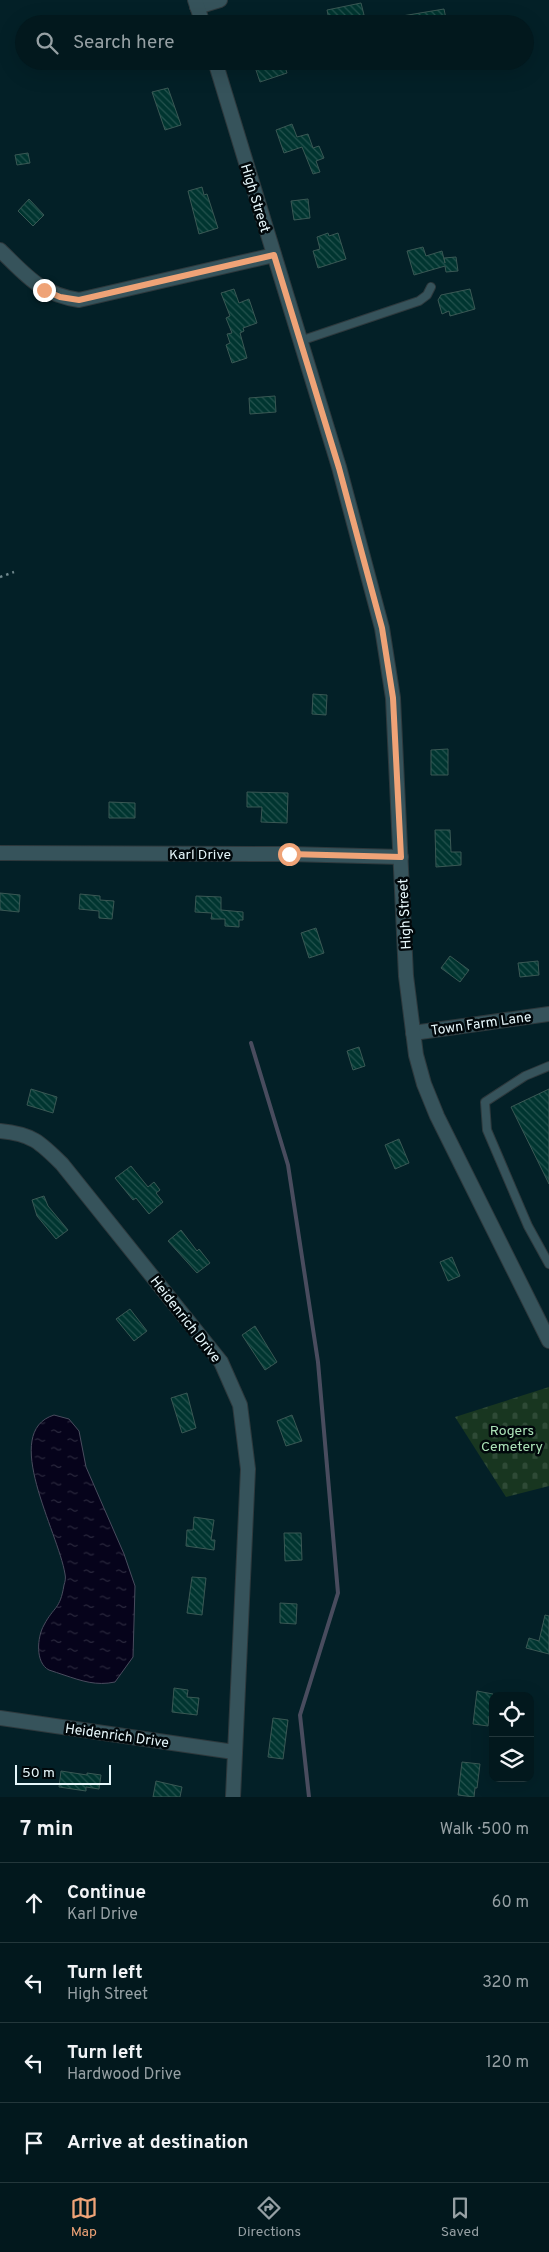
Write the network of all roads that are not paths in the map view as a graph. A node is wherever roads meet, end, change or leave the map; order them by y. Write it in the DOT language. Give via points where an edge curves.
graph roads {
  1 [pos="220,0"];
  2 [pos="196,3"];
  3 [pos="200,15"];
  4 [pos="218,70"];
  5 [pos="0,250"];
  6 [pos="274,255"];
  7 [pos="430,287"];
  8 [pos="300,341"];
  9 [pos="0,853"];
  10 [pos="401,857"];
  11 [pos="549,1014"];
  12 [pos="413,1032"];
  13 [pos="549,1066"];
  14 [pos="0,1131"];
  15 [pos="549,1264"];
  16 [pos="549,1341"];
  17 [pos="0,1718"];
  18 [pos="234,1752"];
  19 [pos="232,1797"];
  1 -- 2 [label="street"];
  2 -- 3 [label="street"];
  4 -- 6 [label="street, High Street"];
  5 -- 6 [label="street" via="44,290 79,300"];
  6 -- 8 [label="street, High Street"];
  7 -- 8 [label="lane" via="427,295 419,301"];
  8 -- 10 [label="street, High Street" via="339,468 382,628 393,698"];
  9 -- 10 [label="street, Karl Drive"];
  10 -- 12 [label="street, High Street" via="406,976"];
  11 -- 12 [label="street, Town Farm Lane"];
  12 -- 16 [label="street, High Street" via="424,1084 437,1116"];
  13 -- 15 [label="lane" via="525,1076 485,1102 487,1130 528,1226"];
  14 -- 18 [label="street, Heidenrich Drive" via="38,1140 62,1164 221,1362 240,1405 248,1468"];
  17 -- 18 [label="street, Heidenrich Drive"];
  18 -- 19 [label="street, Heidenrich Drive"];
}
